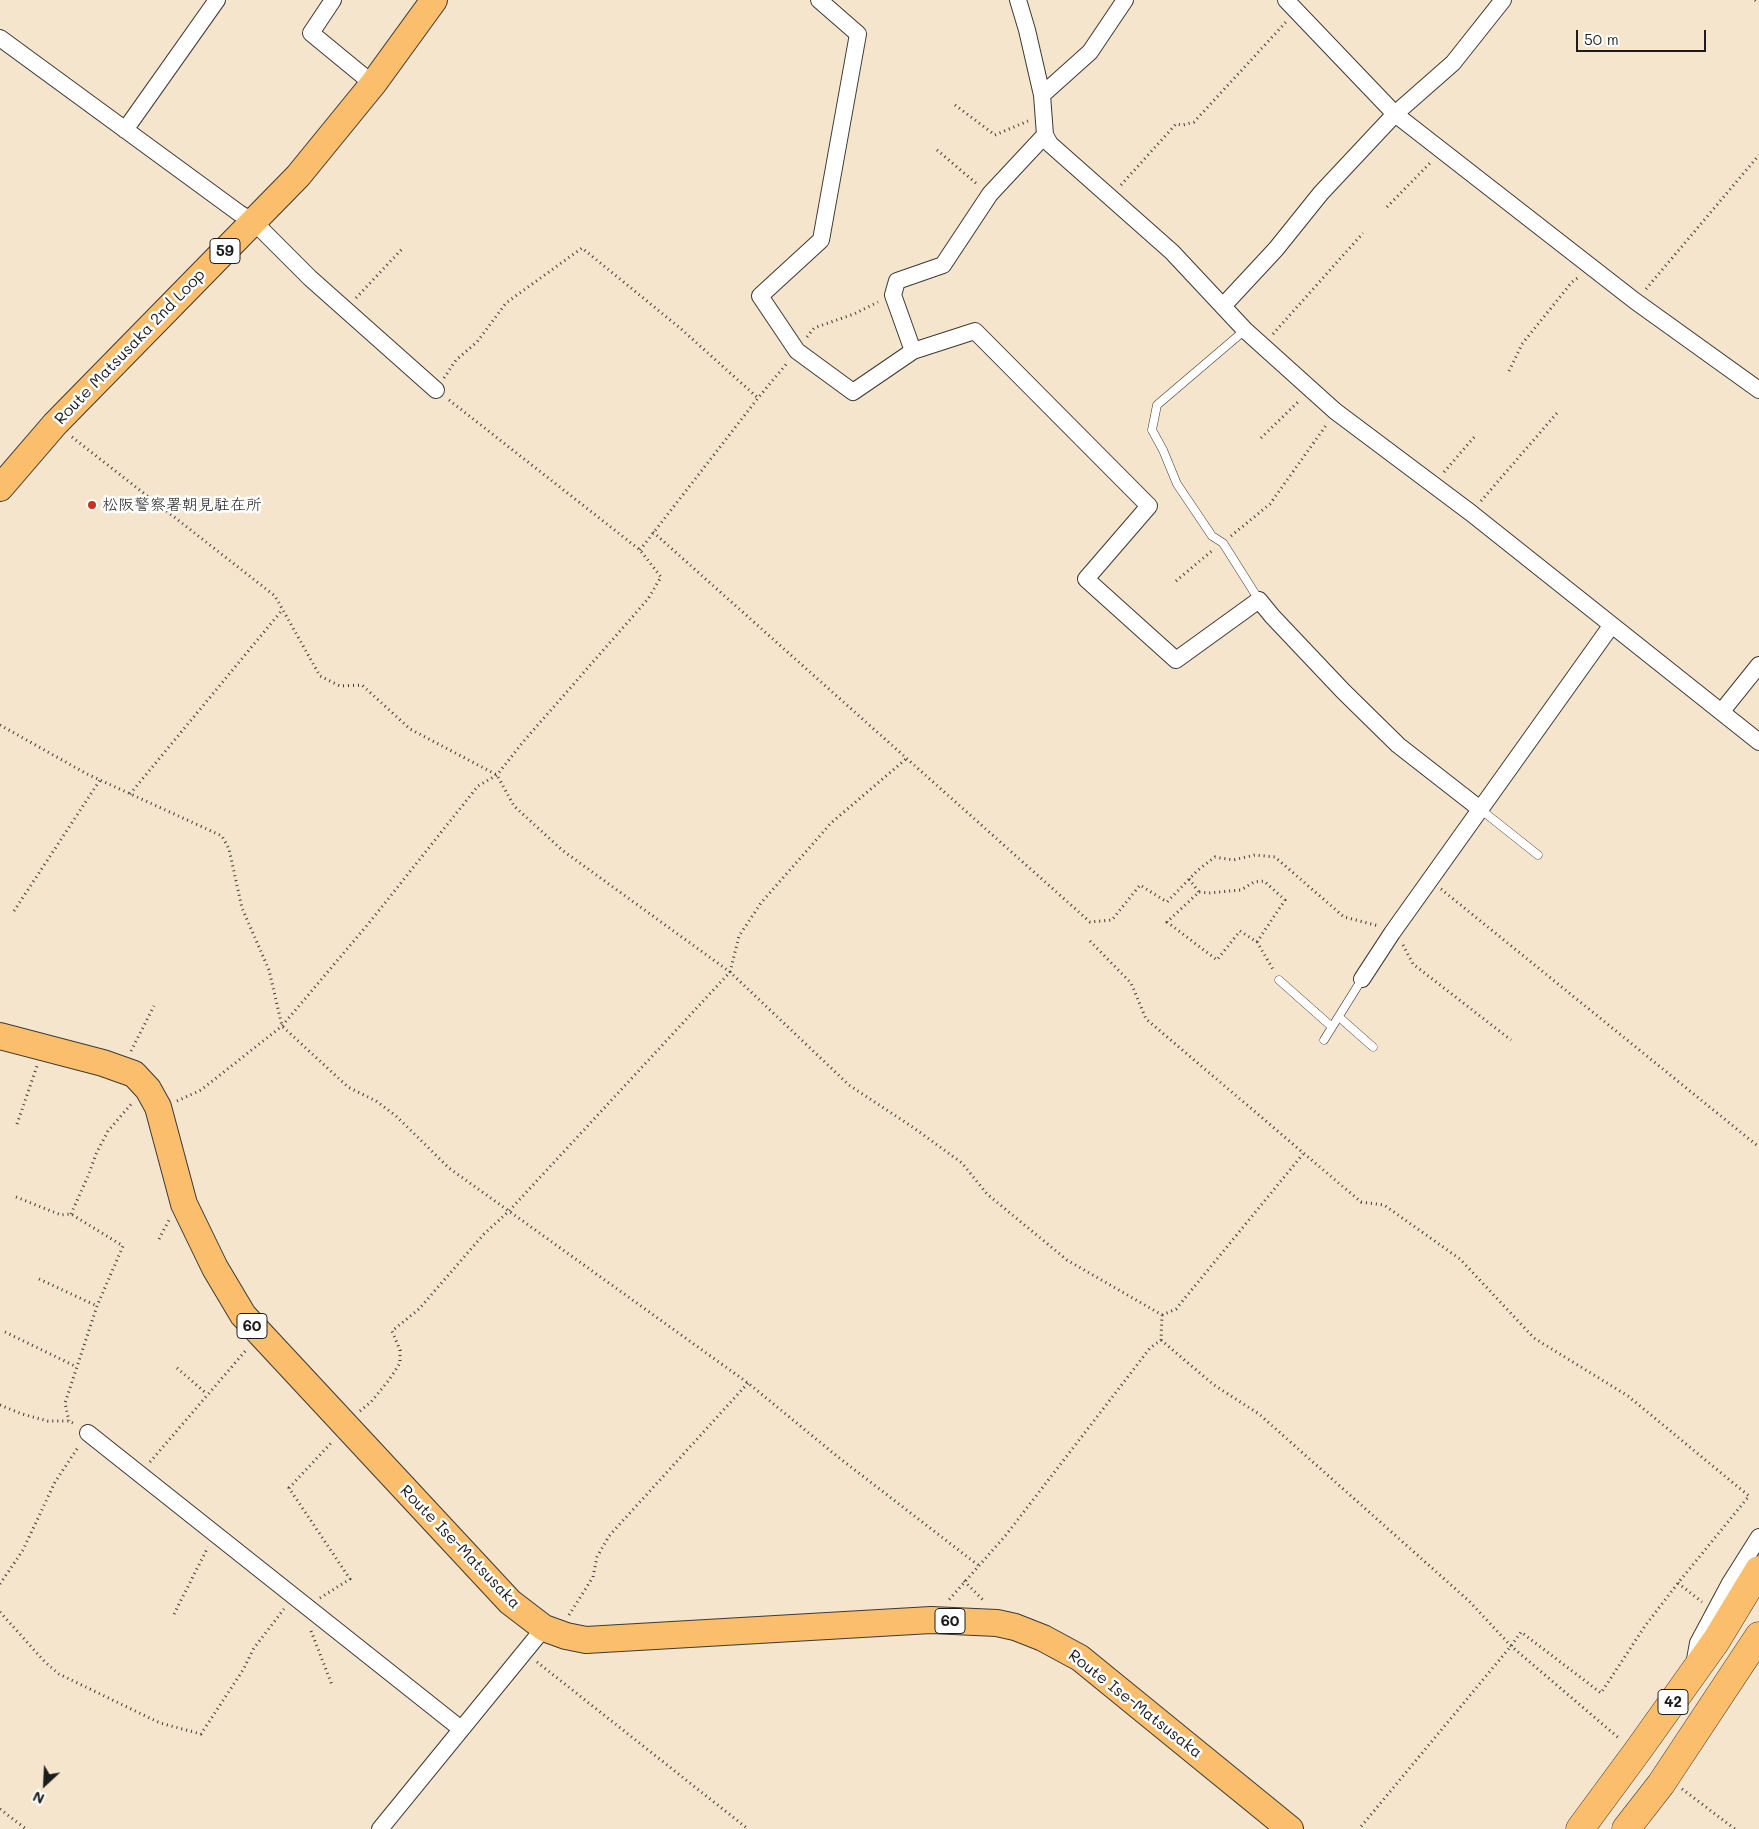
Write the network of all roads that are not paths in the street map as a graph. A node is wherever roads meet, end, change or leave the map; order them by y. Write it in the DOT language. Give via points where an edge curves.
graph roads {
  1 [pos="217,0"];
  2 [pos="333,0"];
  3 [pos="434,0"];
  4 [pos="819,0"];
  5 [pos="1018,0"];
  6 [pos="1125,0"];
  7 [pos="1503,0"];
  8 [pos="1291,5"];
  9 [pos="0,38"];
  10 [pos="373,84"];
  11 [pos="1042,94"];
  12 [pos="1395,114"];
  13 [pos="125,130"];
  14 [pos="1045,135"];
  15 [pos="254,222"];
  16 [pos="1223,306"];
  17 [pos="1245,330"];
  18 [pos="913,351"];
  19 [pos="436,390"];
  20 [pos="1759,390"];
  21 [pos="0,488"];
  22 [pos="1259,600"];
  23 [pos="1611,626"];
  24 [pos="1759,665"];
  25 [pos="1722,711"];
  26 [pos="1759,742"];
  27 [pos="1480,810"];
  28 [pos="1538,854"];
  29 [pos="1362,979"];
  30 [pos="1279,980"];
  31 [pos="1339,1017"];
  32 [pos="1332,1027"];
  33 [pos="0,1036"];
  34 [pos="1324,1040"];
  35 [pos="1374,1047"];
  36 [pos="88,1433"];
  37 [pos="1759,1537"];
  38 [pos="1759,1570"];
  39 [pos="544,1628"];
  40 [pos="1759,1636"];
  41 [pos="1692,1674"];
  42 [pos="461,1729"];
  43 [pos="380,1829"];
  44 [pos="1290,1829"];
  45 [pos="1580,1829"];
  46 [pos="1626,1829"];
  1 -- 13 [label="street"];
  2 -- 10 [label="street" via="311,33"];
  3 -- 10 [label="main road, Route Matsusaka 2nd Loop / 59"];
  4 -- 18 [label="street" via="858,34 821,240 760,296 797,350 853,392"];
  5 -- 11 [label="street"];
  6 -- 11 [label="street" via="1090,52"];
  7 -- 12 [label="street" via="1453,62"];
  8 -- 12 [label="street"];
  9 -- 13 [label="street"];
  10 -- 15 [label="main road, Route Matsusaka 2nd Loop / 59" via="298,176"];
  11 -- 14 [label="street"];
  12 -- 16 [label="street"];
  12 -- 20 [label="street" via="1636,301"];
  13 -- 15 [label="street"];
  14 -- 16 [label="street" via="1050,144 1172,252"];
  14 -- 18 [label="street" via="990,194 943,265 897,281 893,295"];
  15 -- 19 [label="street" via="345,310"];
  15 -- 21 [label="main road, Route Matsusaka 2nd Loop / 59" via="55,424"];
  16 -- 17 [label="street"];
  17 -- 22 [label="lane" via="1158,405 1152,430 1177,484 1212,536 1223,542"];
  17 -- 23 [label="street" via="1335,411 1471,513"];
  18 -- 22 [label="street" via="976,331 1149,506 1086,579 1176,660"];
  22 -- 27 [label="street" via="1398,745"];
  23 -- 25 [label="street"];
  23 -- 27 [label="street"];
  24 -- 25 [label="street"];
  25 -- 26 [label="street"];
  27 -- 28 [label="lane"];
  27 -- 29 [label="street"];
  29 -- 31 [label="lane"];
  30 -- 32 [label="lane"];
  31 -- 32 [label="lane"];
  31 -- 35 [label="lane"];
  32 -- 34 [label="lane"];
  33 -- 39 [label="main road, Route Ise-Matsusaka / 60" via="134,1074 153,1098 184,1204 242,1315 510,1602"];
  36 -- 42 [label="street"];
  37 -- 41 [label="street" via="1698,1642"];
  38 -- 41 [label="highway, 42"];
  39 -- 42 [label="street"];
  39 -- 44 [label="main road, Route Ise-Matsusaka / 60" via="586,1640 931,1620 997,1622 1043,1638 1080,1658"];
  40 -- 46 [label="highway, 42" via="1661,1784"];
  41 -- 45 [label="highway, 42"];
  42 -- 43 [label="street"];
}
